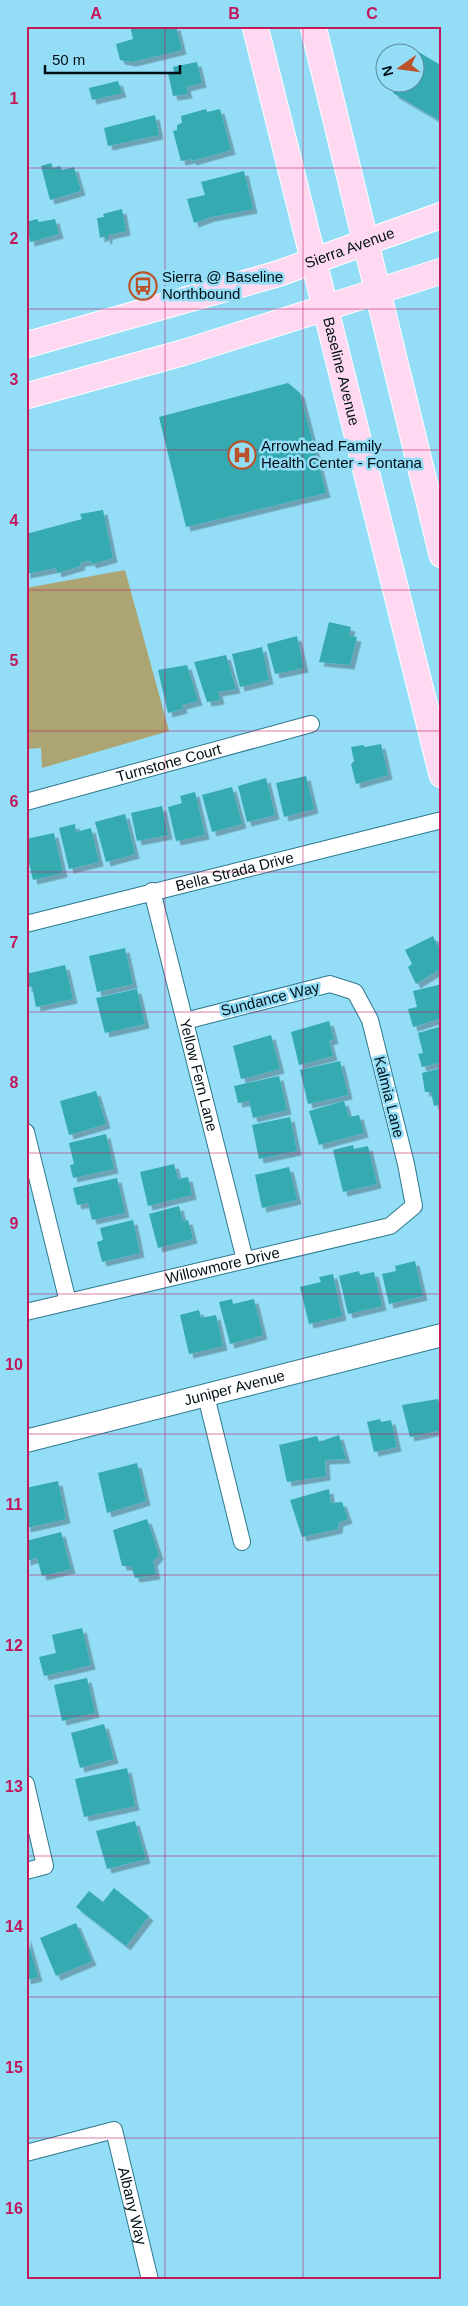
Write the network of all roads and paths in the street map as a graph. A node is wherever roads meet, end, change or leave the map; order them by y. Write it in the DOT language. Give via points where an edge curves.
graph roads {
  1 [pos="255,26"];
  2 [pos="313,26"];
  3 [pos="442,215"];
  4 [pos="365,243"];
  5 [pos="313,261"];
  6 [pos="442,271"];
  7 [pos="377,291"];
  8 [pos="324,307"];
  9 [pos="26,345"];
  10 [pos="26,396"];
  11 [pos="442,555"];
  12 [pos="311,724"];
  13 [pos="442,775"];
  14 [pos="26,802"];
  15 [pos="442,820"];
  16 [pos="152,891"];
  17 [pos="26,924"];
  18 [pos="355,992"];
  19 [pos="185,1021"];
  20 [pos="26,1132"];
  21 [pos="414,1206"];
  22 [pos="245,1260"];
  23 [pos="68,1302"];
  24 [pos="26,1312"];
  25 [pos="442,1334"];
  26 [pos="206,1396"];
  27 [pos="26,1441"];
  28 [pos="242,1542"];
  29 [pos="26,1784"];
  30 [pos="26,1871"];
  31 [pos="26,2152"];
  32 [pos="150,2280"];
  1 -- 5 [label="main road, Baseline Avenue"];
  2 -- 4 [label="main road"];
  3 -- 4 [label="main road, Sierra Avenue"];
  4 -- 5 [label="main road, Sierra Avenue"];
  4 -- 7 [label="main road"];
  5 -- 8 [label="main road, Baseline Avenue"];
  5 -- 9 [label="main road, Sierra Avenue"];
  6 -- 7 [label="main road"];
  7 -- 8 [label="main road"];
  7 -- 11 [label="main road"];
  8 -- 10 [label="main road" via="182,353"];
  8 -- 13 [label="main road, Baseline Avenue"];
  12 -- 14 [label="street, Turnstone Court"];
  15 -- 16 [label="street, Bella Strada Drive"];
  16 -- 17 [label="street, Bella Strada Drive"];
  16 -- 19 [label="street, Yellow Fern Lane"];
  18 -- 19 [label="street, Sundance Way" via="330,984"];
  18 -- 21 [label="street, Kalmia Lane" via="370,1020"];
  19 -- 22 [label="street, Yellow Fern Lane"];
  20 -- 23 [label="street"];
  21 -- 22 [label="street, Willowmore Drive" via="390,1226"];
  22 -- 23 [label="street, Willowmore Drive"];
  23 -- 24 [label="street, Willowmore Drive"];
  25 -- 26 [label="street, Juniper Avenue"];
  26 -- 27 [label="street, Juniper Avenue"];
  26 -- 28 [label="street"];
  29 -- 30 [label="street" via="46,1866"];
  31 -- 32 [label="street, Albany Way" via="114,2130"];
}
